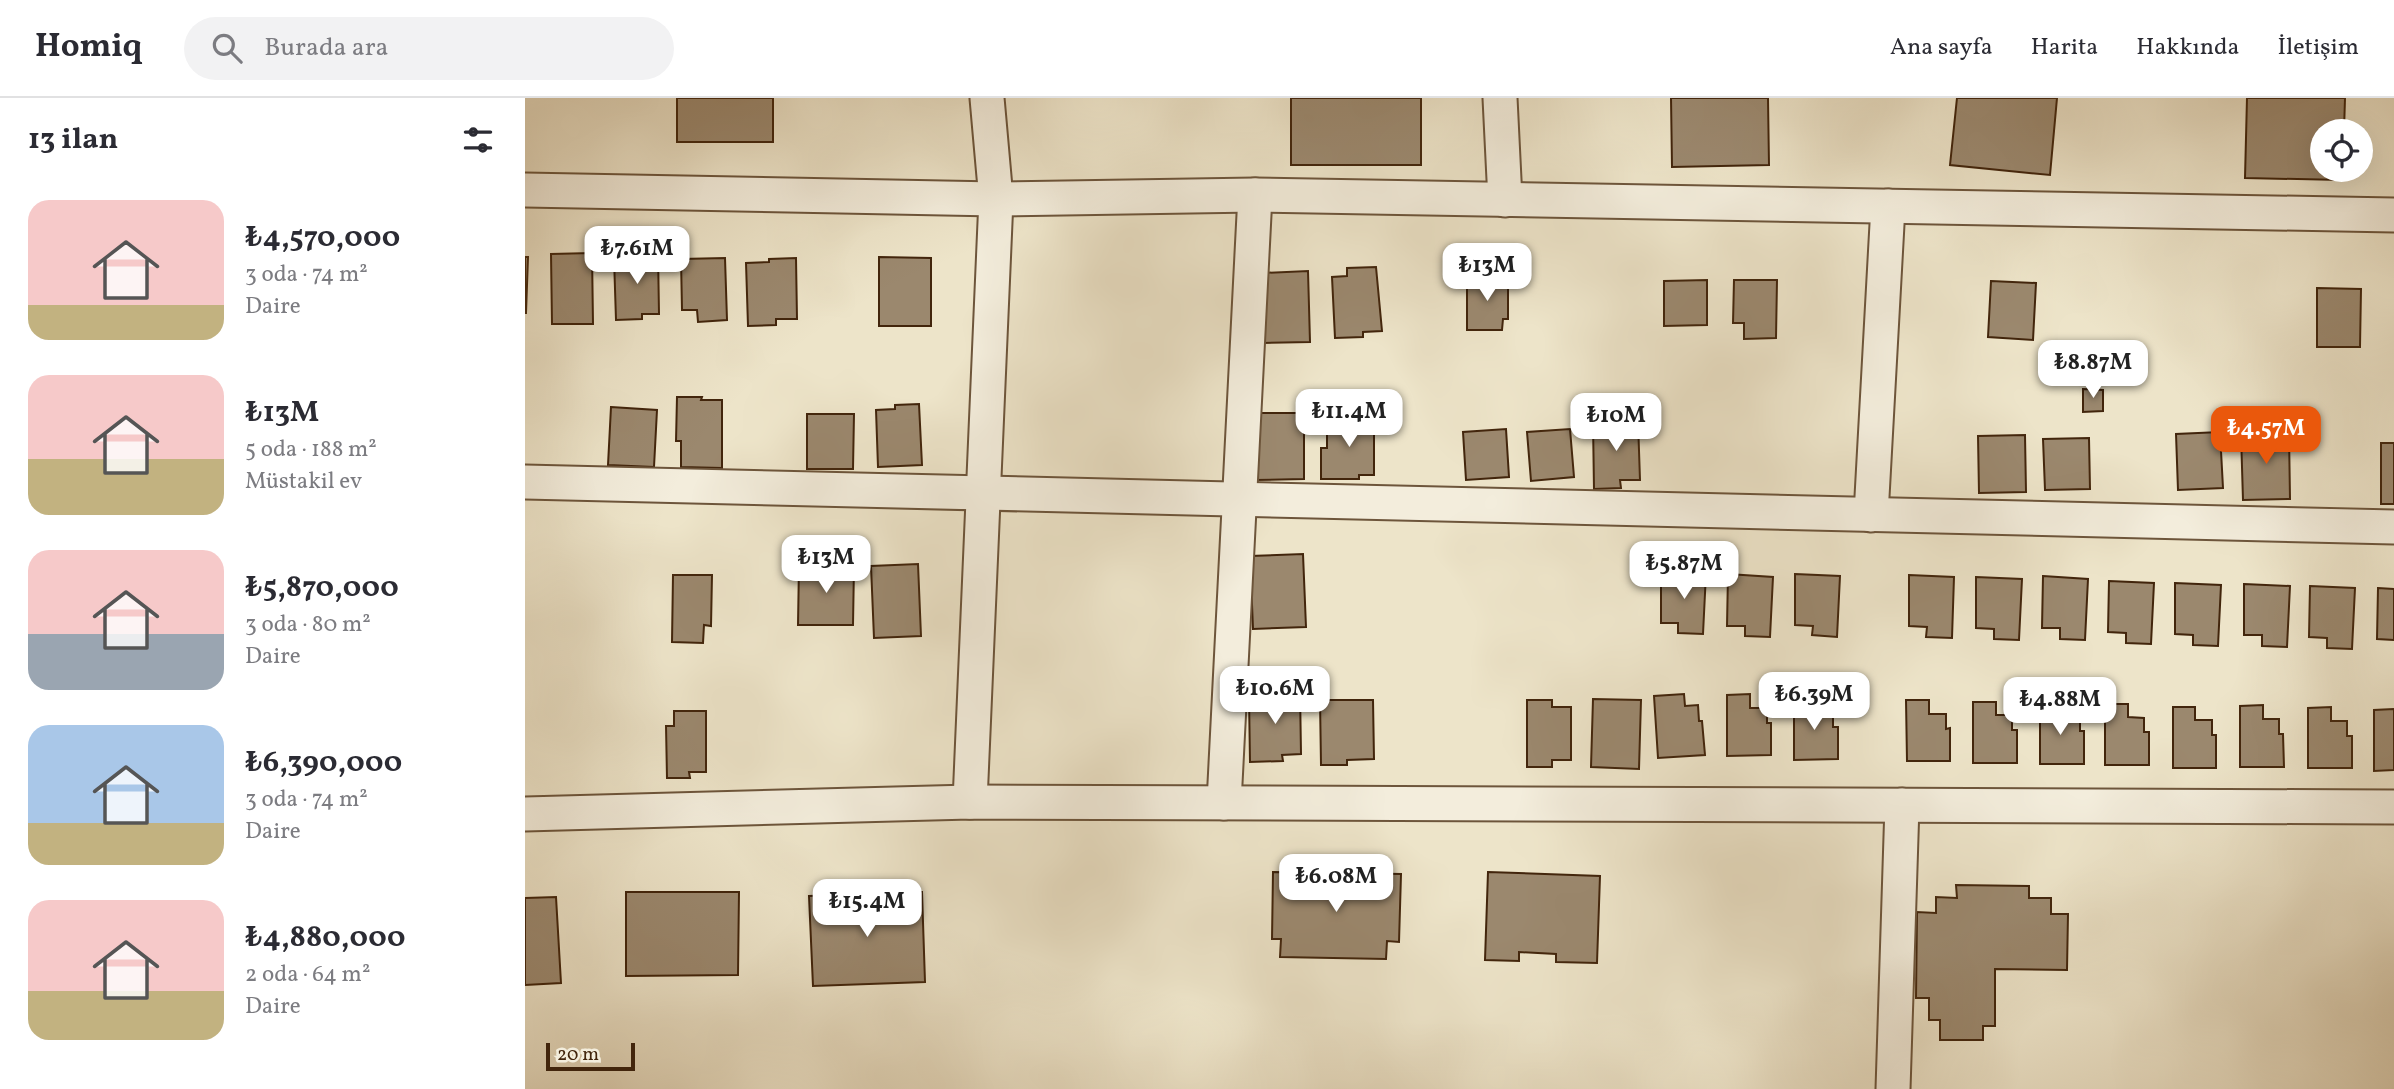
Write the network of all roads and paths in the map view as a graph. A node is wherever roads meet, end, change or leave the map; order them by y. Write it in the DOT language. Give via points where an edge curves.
graph roads {
  1 [pos="987,98"];
  2 [pos="1500,98"];
  3 [pos="525,190"];
  4 [pos="1255,195"];
  5 [pos="996,199"];
  6 [pos="1505,200"];
  7 [pos="1888,206"];
  8 [pos="2394,215"];
  9 [pos="525,482"];
  10 [pos="983,494"];
  11 [pos="1238,499"];
  12 [pos="1871,515"];
  13 [pos="2394,527"];
  14 [pos="970,803"];
  15 [pos="1224,803"];
  16 [pos="1902,805"];
  17 [pos="2394,807"];
  18 [pos="525,814"];
  19 [pos="1893,1089"];
  1 -- 5 [label="street"];
  2 -- 6 [label="street"];
  3 -- 5 [label="street"];
  4 -- 5 [label="street"];
  4 -- 6 [label="street"];
  4 -- 11 [label="street"];
  5 -- 10 [label="street"];
  6 -- 7 [label="street"];
  7 -- 8 [label="street"];
  7 -- 12 [label="street"];
  9 -- 10 [label="street"];
  10 -- 11 [label="street"];
  10 -- 14 [label="street"];
  11 -- 12 [label="street"];
  11 -- 15 [label="street"];
  12 -- 13 [label="street"];
  14 -- 15 [label="street"];
  14 -- 18 [label="street"];
  15 -- 16 [label="street"];
  16 -- 17 [label="street"];
  16 -- 19 [label="street"];
}
